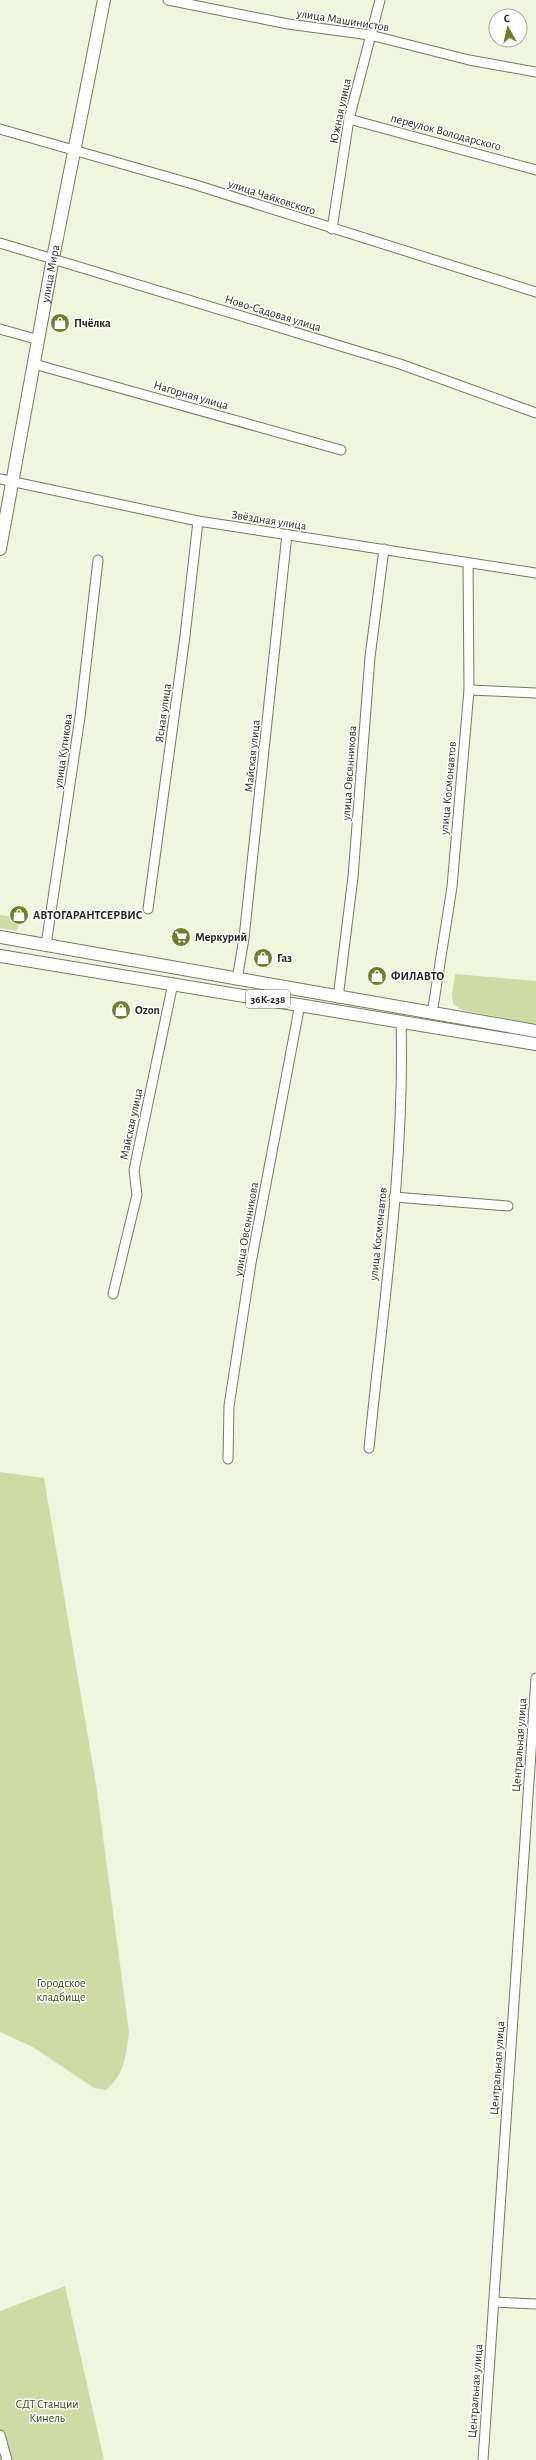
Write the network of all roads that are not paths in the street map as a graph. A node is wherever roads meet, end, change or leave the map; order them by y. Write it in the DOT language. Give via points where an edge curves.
graph roads {
  1 [pos="104,0"];
  2 [pos="168,0"];
  3 [pos="380,0"];
  4 [pos="370,35"];
  5 [pos="536,72"];
  6 [pos="349,118"];
  7 [pos="0,129"];
  8 [pos="75,151"];
  9 [pos="536,170"];
  10 [pos="332,229"];
  11 [pos="0,243"];
  12 [pos="53,258"];
  13 [pos="536,292"];
  14 [pos="0,329"];
  15 [pos="39,340"];
  16 [pos="34,364"];
  17 [pos="536,413"];
  18 [pos="341,450"];
  19 [pos="6,481"];
  20 [pos="198,521"];
  21 [pos="287,534"];
  22 [pos="0,549"];
  23 [pos="384,549"];
  24 [pos="98,560"];
  25 [pos="468,563"];
  26 [pos="536,573"];
  27 [pos="469,690"];
  28 [pos="536,693"];
  29 [pos="148,909"];
  30 [pos="0,937"];
  31 [pos="46,945"];
  32 [pos="0,956"];
  33 [pos="237,980"];
  34 [pos="173,984"];
  35 [pos="338,998"];
  36 [pos="300,1004"];
  37 [pos="432,1014"];
  38 [pos="401,1021"];
  39 [pos="536,1031"];
  40 [pos="536,1044"];
  41 [pos="394,1197"];
  42 [pos="508,1206"];
  43 [pos="113,1294"];
  44 [pos="369,1448"];
  45 [pos="228,1459"];
  46 [pos="536,1678"];
  47 [pos="494,2302"];
  48 [pos="536,2304"];
  49 [pos="0,2434"];
  50 [pos="7,2460"];
  51 [pos="483,2460"];
  1 -- 8 [label="main road, улица Мира"];
  2 -- 4 [label="street, улица Машинистов" via="288,24"];
  3 -- 4 [label="street, Южная улица"];
  4 -- 5 [label="street, улица Машинистов" via="469,60"];
  4 -- 6 [label="street, Южная улица"];
  6 -- 9 [label="street, переулок Володарского"];
  6 -- 10 [label="street, Южная улица"];
  7 -- 8 [label="street, улица Чайковского"];
  8 -- 10 [label="street, улица Чайковского" via="196,185"];
  8 -- 12 [label="main road, улица Мира"];
  10 -- 13 [label="street, улица Чайковского"];
  11 -- 12 [label="street, Ново-Садовая улица"];
  12 -- 15 [label="main road, улица Мира"];
  12 -- 17 [label="street, Ново-Садовая улица" via="400,364"];
  14 -- 15 [label="street"];
  15 -- 16 [label="main road, улица Мира"];
  16 -- 18 [label="street, Нагорная улица"];
  16 -- 19 [label="main road, улица Мира"];
  19 -- 20 [label="street, Звёздная улица"];
  19 -- 22 [label="main road, улица Мира"];
  20 -- 21 [label="street, Звёздная улица"];
  20 -- 29 [label="street, Ясная улица"];
  21 -- 23 [label="street, Звёздная улица"];
  21 -- 33 [label="street, Майская улица" via="244,938"];
  23 -- 25 [label="street, Звёздная улица"];
  23 -- 35 [label="street, улица Овсянникова" via="370,657 353,877"];
  24 -- 31 [label="street, улица Кутикова" via="80,717"];
  25 -- 26 [label="street, Звёздная улица"];
  25 -- 27 [label="street, улица Космонавтов"];
  27 -- 28 [label="street"];
  27 -- 37 [label="street, улица Космонавтов" via="452,887"];
  30 -- 31 [label="main road"];
  31 -- 33 [label="main road"];
  32 -- 34 [label="main road, 36К-238"];
  33 -- 35 [label="main road"];
  34 -- 36 [label="main road, 36К-238"];
  34 -- 43 [label="street, Майская улица" via="134,1170 137,1195"];
  35 -- 37 [label="main road"];
  36 -- 38 [label="main road, 36К-238"];
  36 -- 45 [label="street, улица Овсянникова" via="249,1278 229,1406"];
  37 -- 39 [label="main road"];
  38 -- 40 [label="main road, 36К-238"];
  38 -- 41 [label="street, улица Космонавтов" via="403,1080"];
  41 -- 42 [label="street"];
  41 -- 44 [label="street, улица Космонавтов"];
  46 -- 47 [label="street, Центральная улица"];
  47 -- 48 [label="street"];
  47 -- 51 [label="street, Центральная улица"];
  49 -- 50 [label="street"];
}
